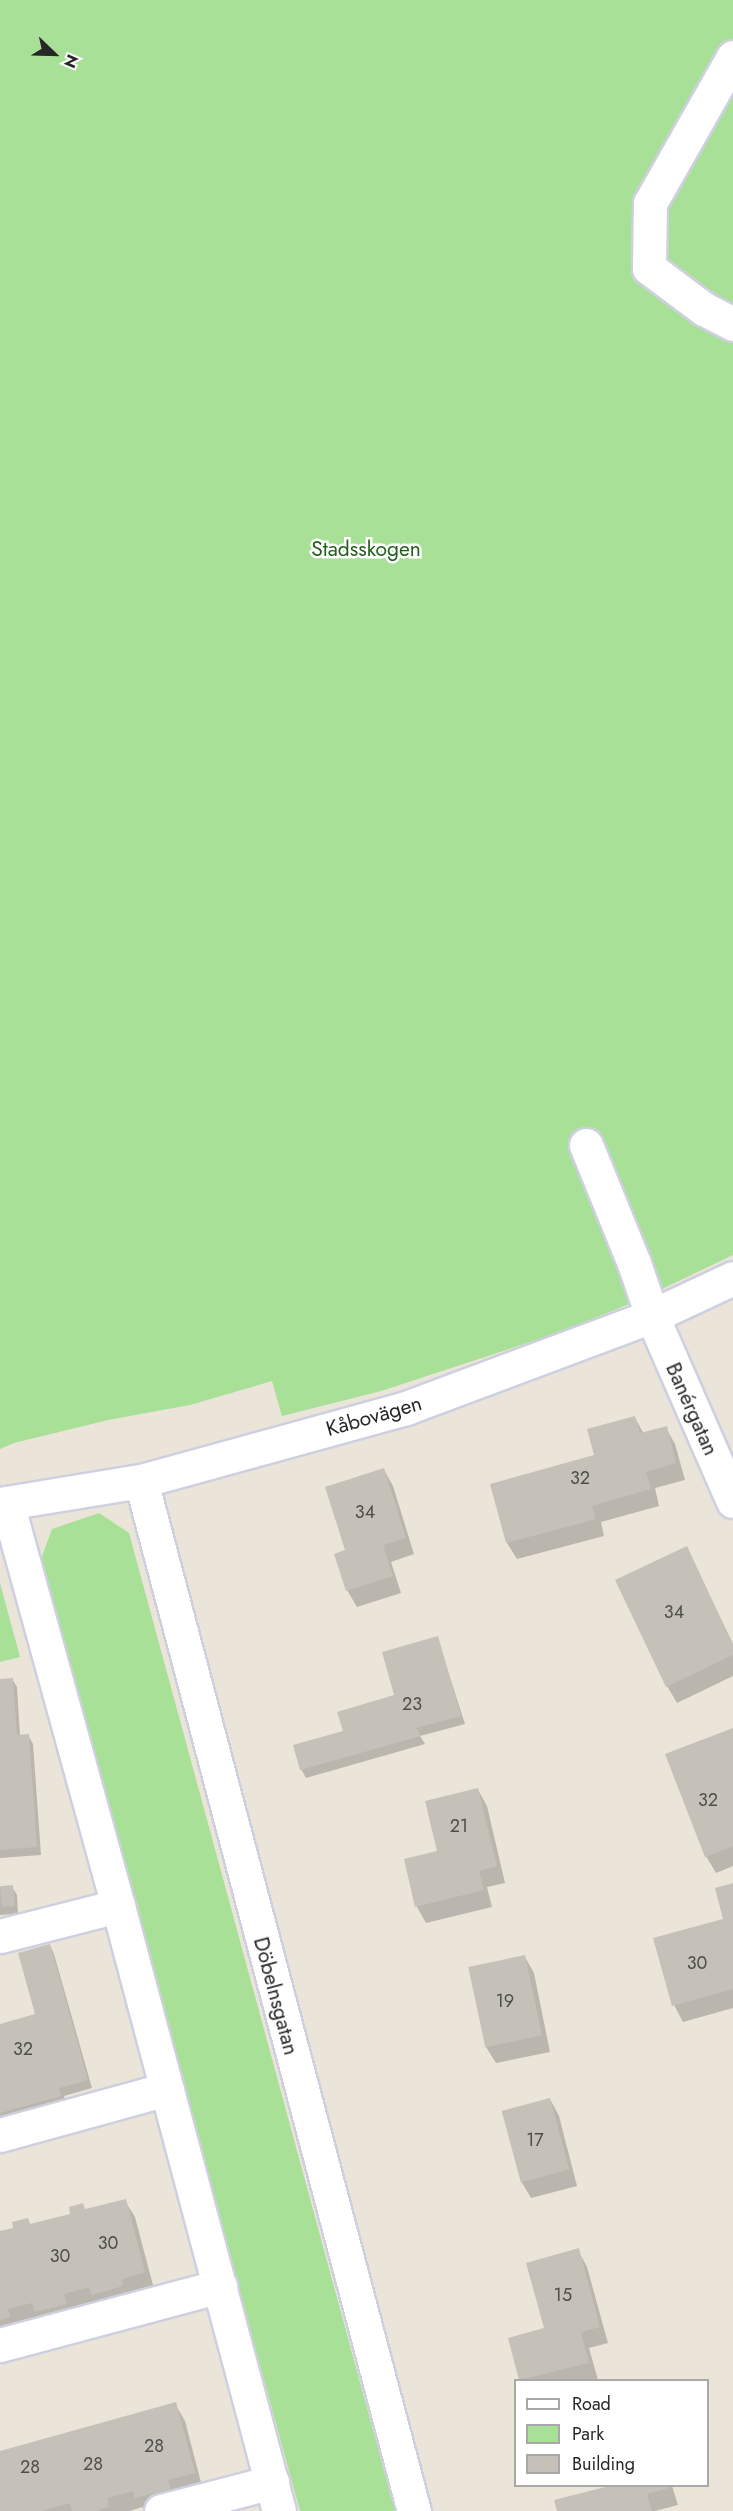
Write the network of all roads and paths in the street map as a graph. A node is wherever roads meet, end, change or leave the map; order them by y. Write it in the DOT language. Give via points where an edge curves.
graph roads {
  1 [pos="733,57"];
  2 [pos="733,324"];
  3 [pos="586,1145"];
  4 [pos="733,1278"];
  5 [pos="652,1316"];
  6 [pos="141,1481"];
  7 [pos="733,1501"];
  8 [pos="3,1503"];
  9 [pos="118,1906"];
  10 [pos="0,1936"];
  11 [pos="167,2089"];
  12 [pos="0,2135"];
  13 [pos="220,2286"];
  14 [pos="0,2345"];
  15 [pos="275,2496"];
  16 [pos="161,2511"];
  17 [pos="414,2511"];
  1 -- 2 [label="street" via="650,203 649,268 704,309"];
  3 -- 5 [label="street, Banérgatan"];
  4 -- 5 [label="street, Kåbovägen"];
  5 -- 6 [label="street, Kåbovägen" via="406,1408"];
  5 -- 7 [label="street, Banérgatan"];
  6 -- 8 [label="street, Kåbovägen"];
  6 -- 17 [label="street, Döbelnsgatan"];
  8 -- 9 [label="street"];
  9 -- 10 [label="street"];
  9 -- 11 [label="street"];
  11 -- 12 [label="street"];
  11 -- 13 [label="street"];
  13 -- 14 [label="street"];
  13 -- 15 [label="street"];
  15 -- 16 [label="street"];
}
